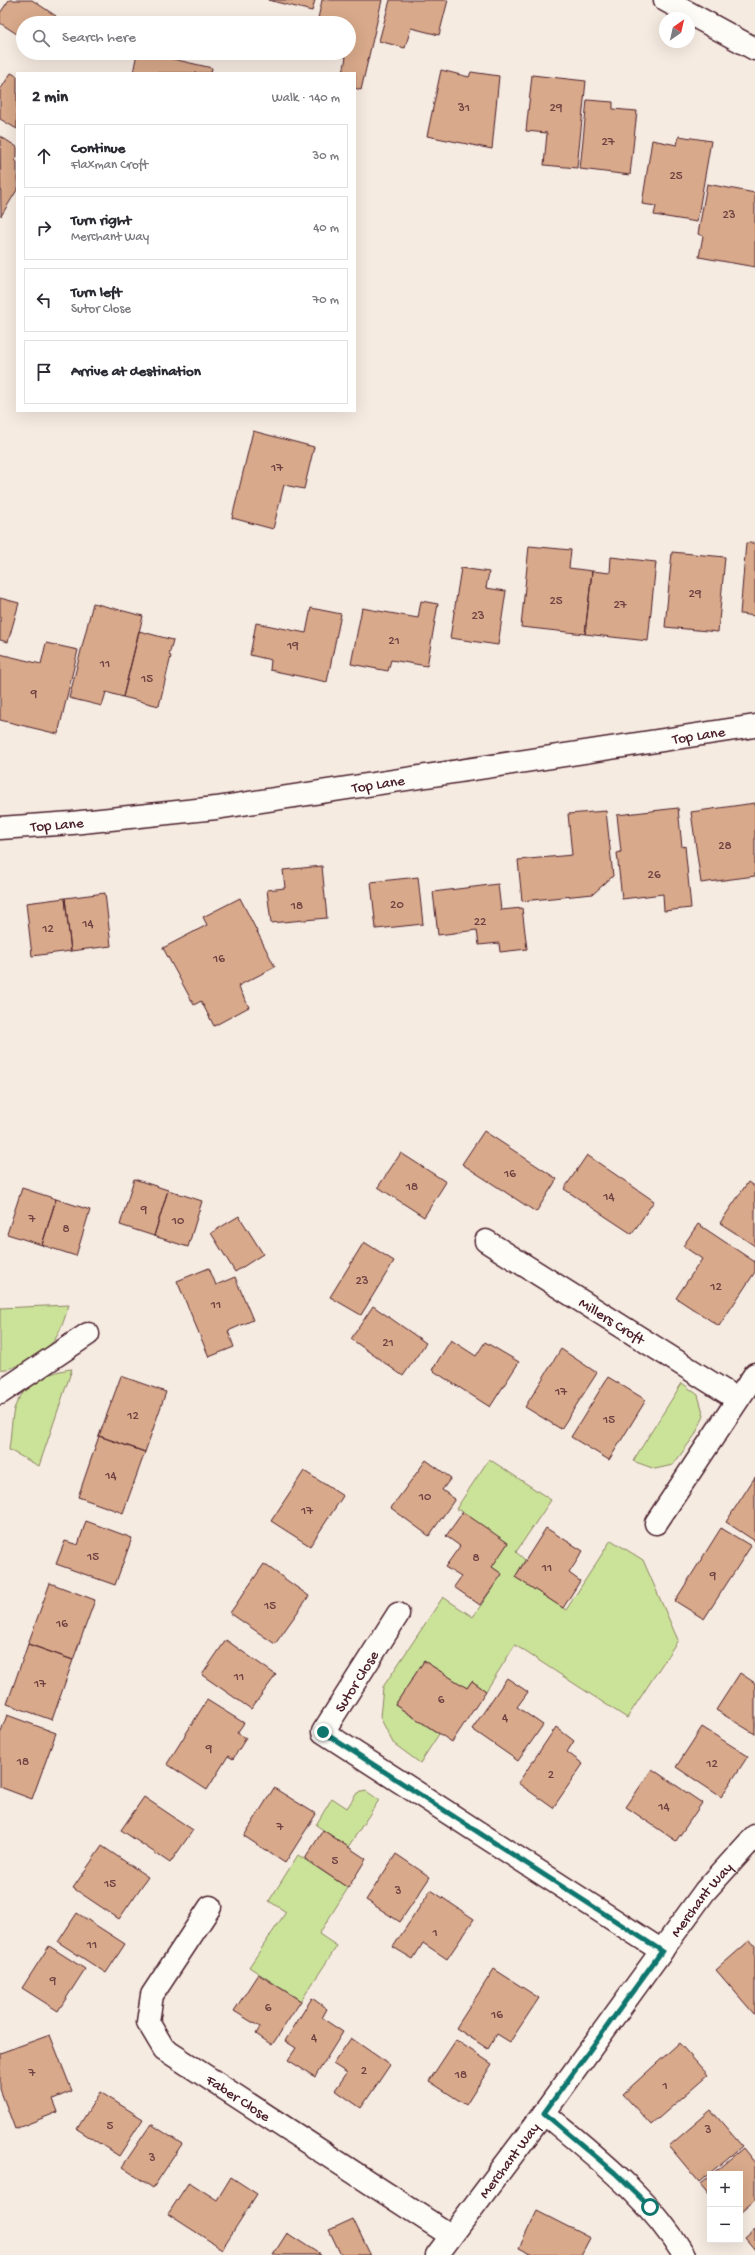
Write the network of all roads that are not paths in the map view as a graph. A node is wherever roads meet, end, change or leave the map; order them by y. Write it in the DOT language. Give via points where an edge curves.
graph roads {
  1 [pos="665,0"];
  2 [pos="755,49"];
  3 [pos="755,726"];
  4 [pos="0,828"];
  5 [pos="486,1241"];
  6 [pos="88,1334"];
  7 [pos="755,1374"];
  8 [pos="0,1393"];
  9 [pos="737,1400"];
  10 [pos="656,1523"];
  11 [pos="398,1614"];
  12 [pos="753,1842"];
  13 [pos="210,1907"];
  14 [pos="662,1951"];
  15 [pos="544,2113"];
  16 [pos="450,2235"];
  17 [pos="437,2255"];
  18 [pos="684,2255"];
  1 -- 2 [label="street"];
  3 -- 4 [label="street, Top Lane" via="216,808"];
  5 -- 9 [label="street, Millers Croft"];
  6 -- 8 [label="street"];
  7 -- 9 [label="street"];
  9 -- 10 [label="street"];
  11 -- 14 [label="street, Sutor Close" via="323,1732"];
  12 -- 14 [label="street, Merchant Way" via="705,1891"];
  13 -- 16 [label="street, Faber Close" via="152,1995 148,2022 164,2049"];
  14 -- 15 [label="street, Merchant Way"];
  15 -- 16 [label="street, Merchant Way"];
  15 -- 18 [label="street" via="615,2173 650,2207"];
  16 -- 17 [label="street, Merchant Way"];
}
